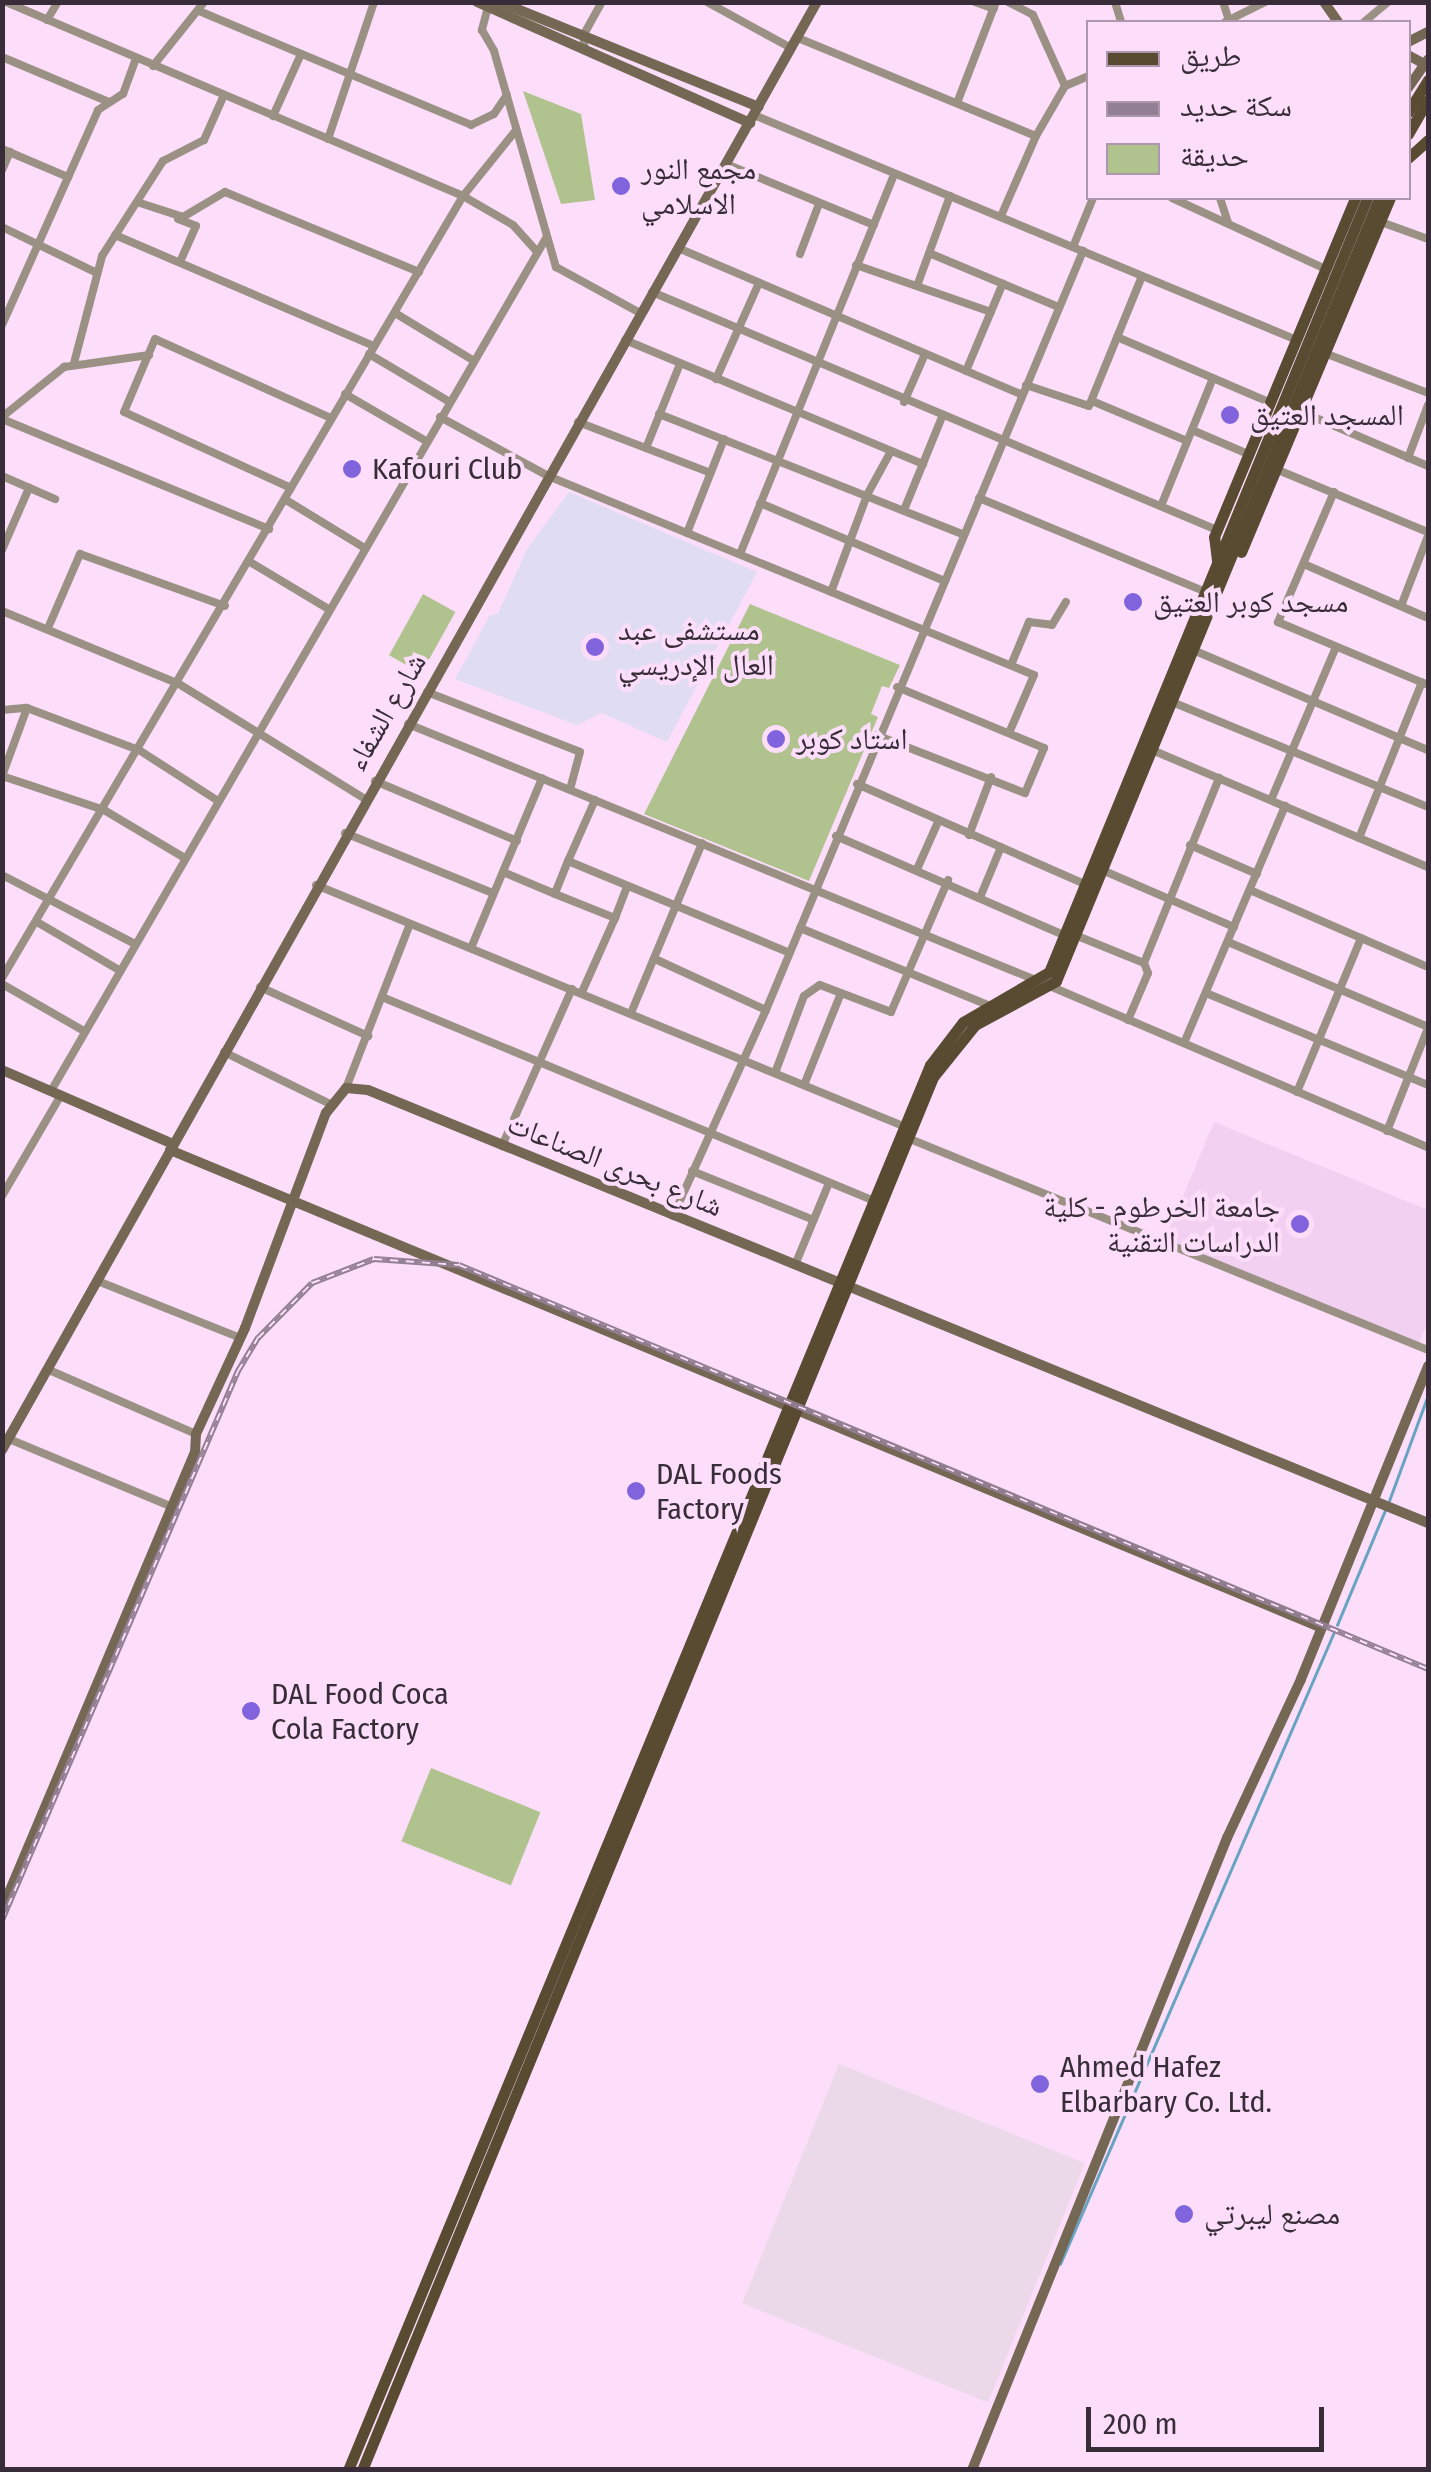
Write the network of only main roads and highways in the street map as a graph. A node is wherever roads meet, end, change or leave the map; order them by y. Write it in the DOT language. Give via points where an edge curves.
graph roads {
  1 [pos="1428,84"];
  2 [pos="1428,100"];
  3 [pos="1411,109"];
  4 [pos="1411,129"];
  5 [pos="1353,200"];
  6 [pos="1367,200"];
  7 [pos="1378,200"];
  8 [pos="1389,200"];
  9 [pos="1228,535"];
  10 [pos="1223,565"];
  11 [pos="1069,935"];
  12 [pos="995,1009"];
  13 [pos="844,1285"];
  14 [pos="792,1409"];
  15 [pos="655,1725"];
  16 [pos="668,1730"];
  17 [pos="348,2470"];
  18 [pos="362,2470"];
  1 -- 3 [label="main road, bridge"];
  2 -- 4 [label="main road, bridge"];
  5 -- 9 [label="main road" via="1248,454"];
  6 -- 9 [label="main road"];
  7 -- 9 [label="main road"];
  8 -- 10 [label="main road" via="1243,550"];
  9 -- 10 [label="main road"];
  9 -- 10 [label="main road"];
  10 -- 11 [label="main road" via="1172,702"];
  10 -- 11 [label="main road" via="1206,592"];
  11 -- 12 [label="main road" via="1046,984"];
  12 -- 13 [label="main road" via="955,1042 933,1077"];
  12 -- 13 [label="main road" via="947,1038 872,1200"];
  13 -- 14 [label="main road"];
  14 -- 15 [label="main road"];
  14 -- 16 [label="main road"];
  15 -- 16 [label="main road"];
  15 -- 17 [label="main road"];
  16 -- 18 [label="main road"];
}
